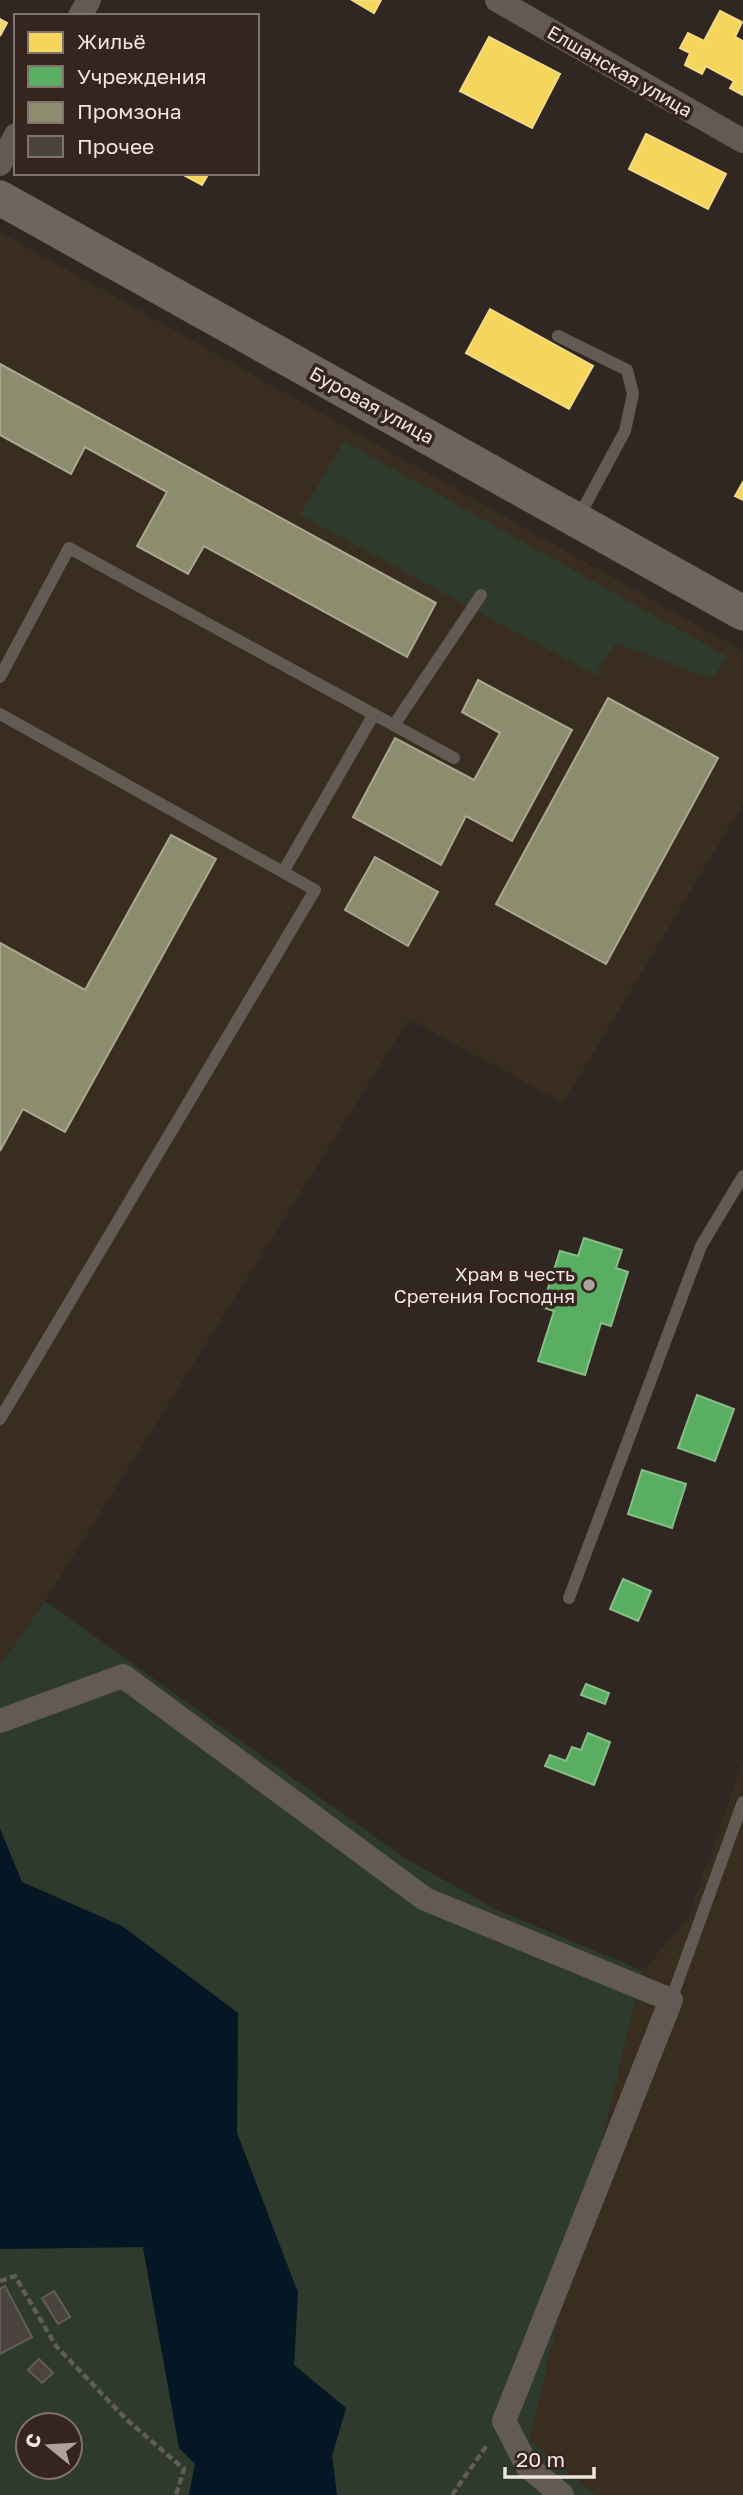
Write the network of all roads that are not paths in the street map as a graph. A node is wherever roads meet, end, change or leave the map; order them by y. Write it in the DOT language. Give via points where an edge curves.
graph roads {
  1 [pos="497,0"];
  2 [pos="14,139"];
  3 [pos="743,141"];
  4 [pos="0,164"];
  5 [pos="0,198"];
  6 [pos="558,336"];
  7 [pos="577,520"];
  8 [pos="481,595"];
  9 [pos="743,613"];
  10 [pos="0,677"];
  11 [pos="0,714"];
  12 [pos="374,714"];
  13 [pos="394,725"];
  14 [pos="454,758"];
  15 [pos="284,872"];
  16 [pos="743,1176"];
  17 [pos="0,1419"];
  18 [pos="569,1598"];
  19 [pos="0,1721"];
  20 [pos="743,1801"];
  21 [pos="671,2000"];
  22 [pos="562,2495"];
  1 -- 3 [label="street, Елшанская улица"];
  2 -- 4 [label="street"];
  5 -- 7 [label="main road, Буровая улица"];
  6 -- 7 [label="lane" via="627,370 634,394 625,430"];
  7 -- 9 [label="main road, Буровая улица"];
  8 -- 13 [label="lane"];
  10 -- 12 [label="lane" via="69,548"];
  11 -- 15 [label="lane"];
  12 -- 13 [label="lane"];
  12 -- 15 [label="lane"];
  13 -- 14 [label="lane"];
  15 -- 17 [label="lane" via="315,890"];
  16 -- 18 [label="lane" via="701,1246"];
  19 -- 21 [label="street" via="123,1676 425,1899"];
  20 -- 21 [label="lane"];
  21 -- 22 [label="street" via="504,2421 527,2466"];
}
